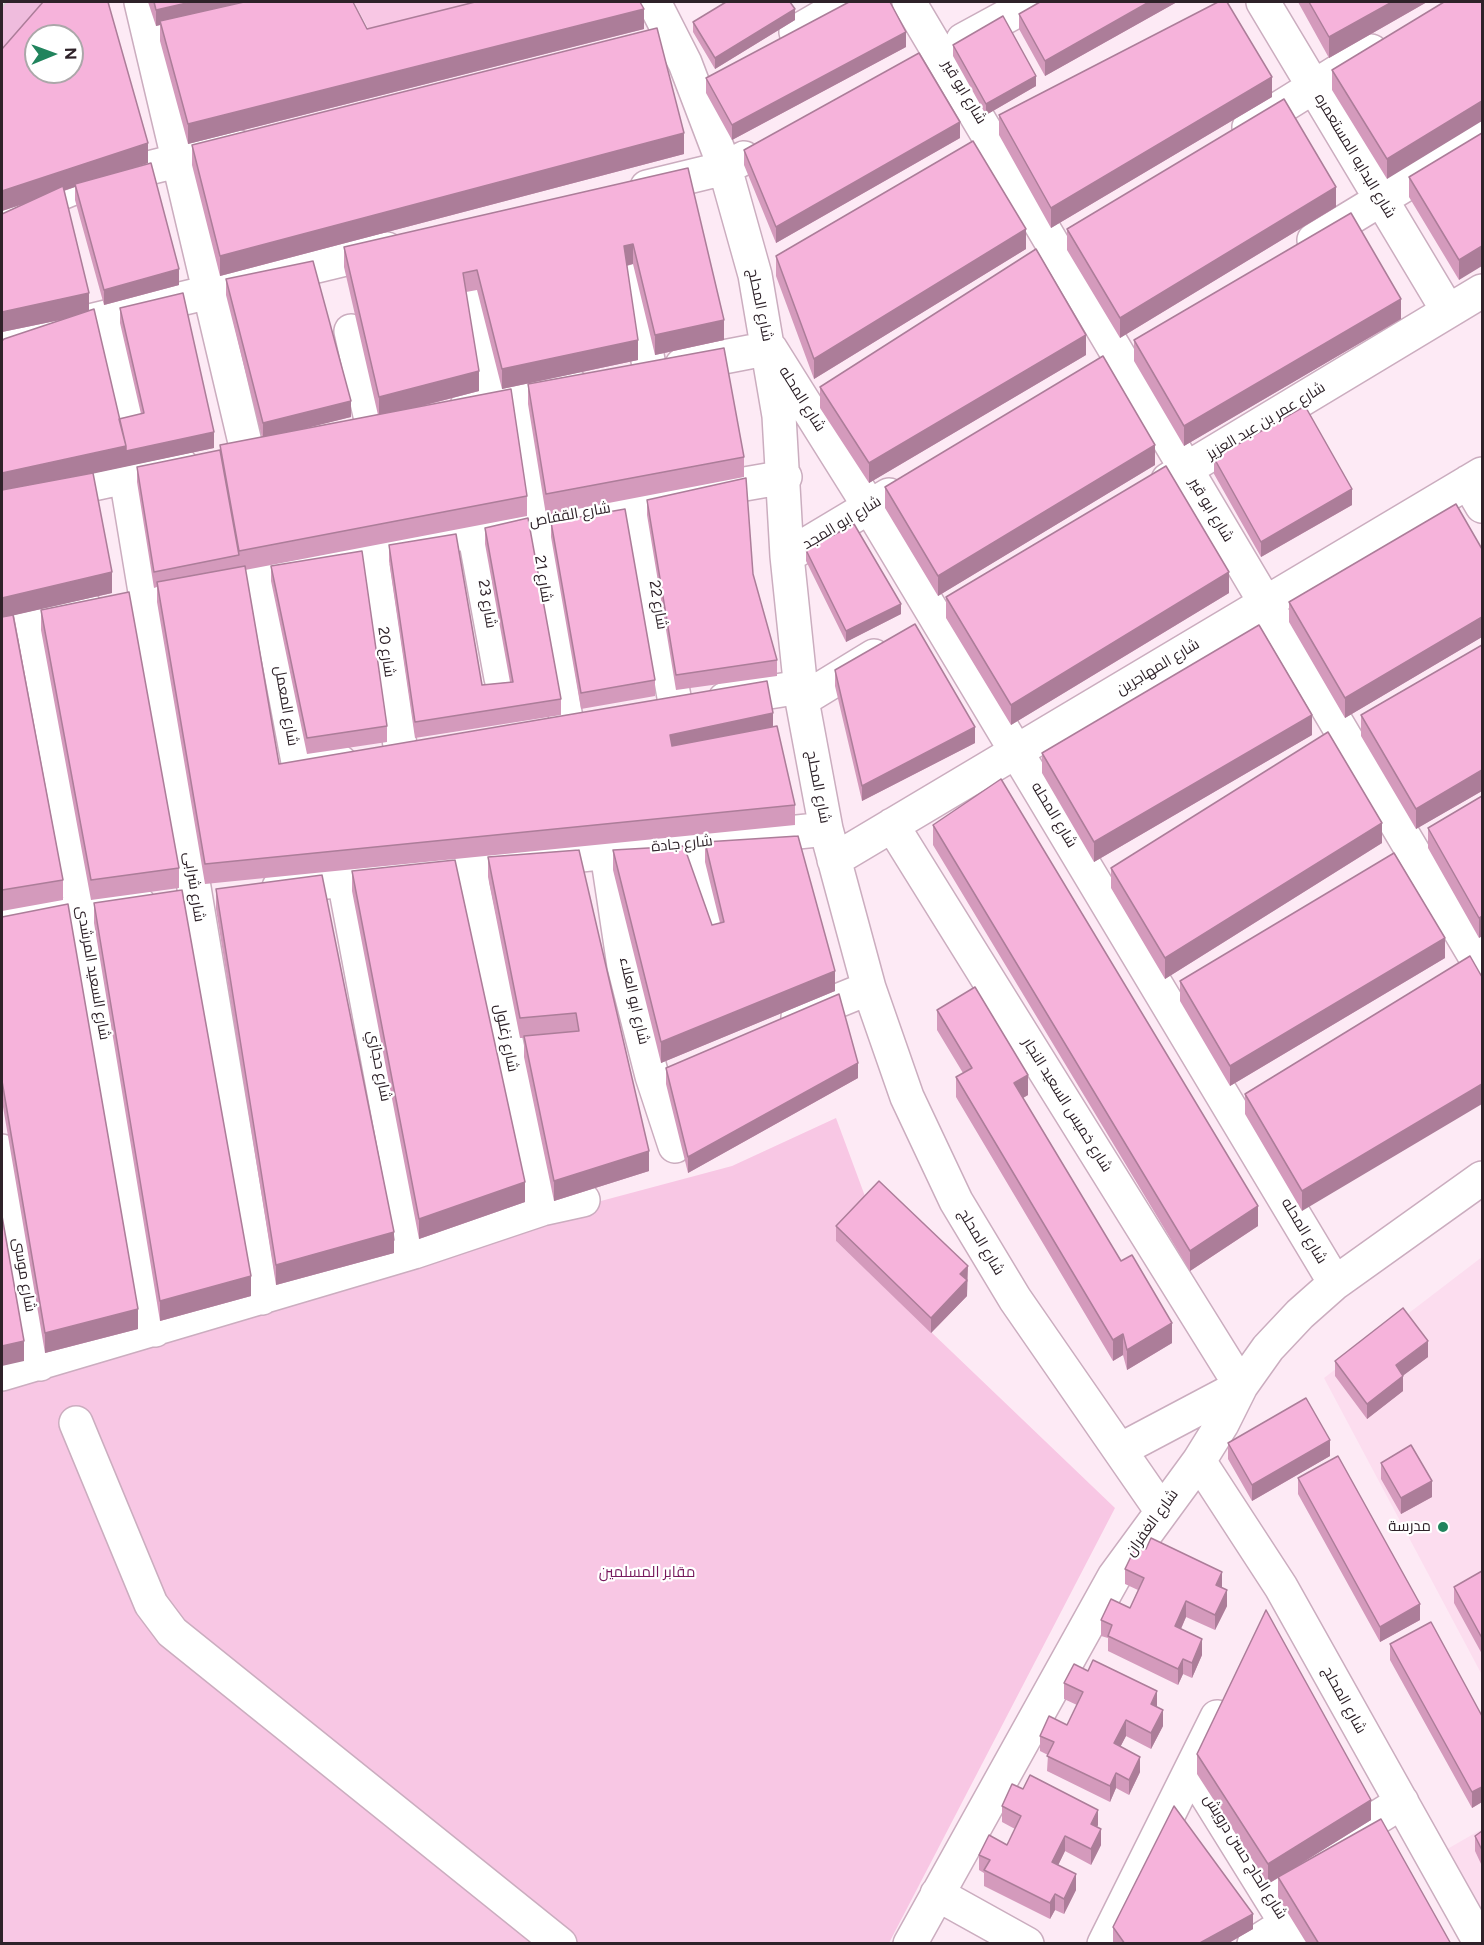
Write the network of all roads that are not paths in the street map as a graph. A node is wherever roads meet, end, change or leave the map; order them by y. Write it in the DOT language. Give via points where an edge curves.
graph roads {
  1 [pos="30,2"];
  2 [pos="654,2"];
  3 [pos="848,2"];
  4 [pos="909,2"];
  5 [pos="1033,2"];
  6 [pos="1263,2"];
  7 [pos="144,16"];
  8 [pos="183,22"];
  9 [pos="2,32"];
  10 [pos="671,34"];
  11 [pos="1393,38"];
  12 [pos="637,43"];
  13 [pos="767,49"];
  14 [pos="940,52"];
  15 [pos="909,69"];
  16 [pos="726,73"];
  17 [pos="1314,86"];
  18 [pos="696,91"];
  19 [pos="1021,121"];
  20 [pos="270,137"];
  21 [pos="1482,138"];
  22 [pos="991,139"];
  23 [pos="1225,142"];
  24 [pos="766,146"];
  25 [pos="960,157"];
  26 [pos="178,160"];
  27 [pos="725,168"];
  28 [pos="622,193"];
  29 [pos="1381,200"];
  30 [pos="2,217"];
  31 [pos="416,242"];
  32 [pos="1067,242"];
  33 [pos="1291,254"];
  34 [pos="786,257"];
  35 [pos="1026,267"];
  36 [pos="631,269"];
  37 [pos="755,275"];
  38 [pos="1482,291"];
  39 [pos="209,292"];
  40 [pos="475,303"];
  41 [pos="1448,311"];
  42 [pos="112,316"];
  43 [pos="351,330"];
  44 [pos="770,348"];
  45 [pos="2,350"];
  46 [pos="1130,350"];
  47 [pos="650,371"];
  48 [pos="1090,374"];
  49 [pos="833,382"];
  50 [pos="503,399"];
  51 [pos="791,408"];
  52 [pos="438,411"];
  53 [pos="405,418"];
  54 [pos="135,421"];
  55 [pos="372,424"];
  56 [pos="338,432"];
  57 [pos="281,444"];
  58 [pos="247,451"];
  59 [pos="1187,469"];
  60 [pos="919,476"];
  61 [pos="126,477"];
  62 [pos="785,477"];
  63 [pos="1478,487"];
  64 [pos="1147,493"];
  65 [pos="639,503"];
  66 [pos="2,504"];
  67 [pos="869,506"];
  68 [pos="533,522"];
  69 [pos="474,531"];
  70 [pos="371,551"];
  71 [pos="787,556"];
  72 [pos="262,572"];
  73 [pos="146,594"];
  74 [pos="967,601"];
  75 [pos="1266,603"];
  76 [pos="16,619"];
  77 [pos="937,619"];
  78 [pos="501,678"];
  79 [pos="801,693"];
  80 [pos="676,708"];
  81 [pos="644,713"];
  82 [pos="600,720"];
  83 [pos="1375,720"];
  84 [pos="567,725"];
  85 [pos="534,731"];
  86 [pos="808,731"];
  87 [pos="1346,738"];
  88 [pos="774,739"];
  89 [pos="434,747"];
  90 [pos="401,752"];
  91 [pos="1017,752"];
  92 [pos="1316,756"];
  93 [pos="892,825"];
  94 [pos="1421,840"];
  95 [pos="691,843"];
  96 [pos="830,844"];
  97 [pos="607,853"];
  98 [pos="1381,864"];
  99 [pos="469,867"];
  100 [pos="1128,870"];
  101 [pos="345,880"];
  102 [pos="1098,888"];
  103 [pos="195,897"];
  104 [pos="82,910"];
  105 [pos="2,923"];
  106 [pos="714,936"];
  107 [pos="1480,958"];
  108 [pos="1446,974"];
  109 [pos="1193,978"];
  110 [pos="869,988"];
  111 [pos="1163,996"];
  112 [pos="771,1028"];
  113 [pos="541,1047"];
  114 [pos="508,1052"];
  115 [pos="685,1063"];
  116 [pos="652,1076"];
  117 [pos="1257,1087"];
  118 [pos="1228,1105"];
  119 [pos="675,1146"];
  120 [pos="2,1151"];
  121 [pos="1482,1178"];
  122 [pos="583,1200"];
  123 [pos="542,1209"];
  124 [pos="414,1252"];
  125 [pos="1335,1283"];
  126 [pos="262,1298"];
  127 [pos="155,1330"];
  128 [pos="40,1364"];
  129 [pos="2,1374"];
  130 [pos="1241,1386"];
  131 [pos="76,1423"];
  132 [pos="1120,1450"];
  133 [pos="1199,1461"];
  134 [pos="1161,1510"];
  135 [pos="1281,1587"];
  136 [pos="1266,1618"];
  137 [pos="1231,1689"];
  138 [pos="1191,1770"];
  139 [pos="1402,1802"];
  140 [pos="1265,1888"];
  141 [pos="937,1894"];
  142 [pos="1293,1934"];
  143 [pos="914,1941"];
  144 [pos="560,1944"];
  145 [pos="1027,1944"];
  146 [pos="1104,1944"];
  147 [pos="1254,1944"];
  148 [pos="1481,1944"];
  1 -- 9 [label="main road"];
  2 -- 10 [label="street, شارع المحلج"];
  3 -- 13 [label="street"];
  4 -- 14 [label="street, شارع ابو قير"];
  5 -- 14 [label="street"];
  6 -- 17 [label="street, شارع البدايه المستعمره"];
  7 -- 8 [label="street"];
  7 -- 26 [label="street"];
  10 -- 12 [label="street"];
  10 -- 18 [label="street, شارع المحلج"];
  11 -- 17 [label="street"];
  14 -- 15 [label="street"];
  14 -- 22 [label="street, شارع ابو قير"];
  16 -- 18 [label="street"];
  17 -- 23 [label="street"];
  17 -- 29 [label="street, شارع البدايه المستعمره"];
  18 -- 27 [label="street, شارع المحلج"];
  19 -- 22 [label="street"];
  20 -- 26 [label="street"];
  21 -- 29 [label="street"];
  22 -- 25 [label="street"];
  22 -- 32 [label="street, شارع ابو قير"];
  24 -- 27 [label="street"];
  26 -- 30 [label="street" via="81,185"];
  26 -- 39 [label="street"];
  27 -- 28 [label="street"];
  27 -- 37 [label="street, شارع المحلج"];
  29 -- 33 [label="street"];
  29 -- 41 [label="street, شارع البدايه المستعمره"];
  31 -- 39 [label="street"];
  32 -- 35 [label="street"];
  32 -- 46 [label="street, شارع ابو قير"];
  34 -- 37 [label="street"];
  36 -- 47 [label="street"];
  37 -- 44 [label="street, شارع المحلج"];
  38 -- 41 [label="street, شارع عمر بن عبد العزيز"];
  39 -- 42 [label="street"];
  39 -- 58 [label="street"];
  40 -- 50 [label="street, شارع 21"];
  41 -- 59 [label="street, شارع عمر بن عبد العزيز"];
  42 -- 45 [label="street" via="40,333"];
  42 -- 54 [label="street"];
  43 -- 55 [label="street"];
  44 -- 47 [label="street"];
  44 -- 51 [label="street, شارع المحلج"];
  46 -- 48 [label="street"];
  46 -- 59 [label="street, شارع ابو قير"];
  47 -- 50 [label="street"];
  49 -- 51 [label="street"];
  50 -- 52 [label="street"];
  50 -- 68 [label="street, شارع 21"];
  51 -- 62 [label="street, شارع المحلج"];
  51 -- 67 [label="street, شارع المحله"];
  53 -- 55 [label="street"];
  55 -- 56 [label="street"];
  57 -- 58 [label="street"];
  58 -- 61 [label="street"];
  59 -- 64 [label="street, شارع عمر بن عبد العزيز"];
  59 -- 75 [label="street, شارع ابو قير"];
  60 -- 67 [label="street, شارع ابو المجد"];
  61 -- 66 [label="street"];
  61 -- 73 [label="street, شارع شرابى"];
  62 -- 65 [label="street, شارع القفاص"];
  62 -- 71 [label="street, شارع المحلج"];
  63 -- 75 [label="street, شارع المهاجرين"];
  65 -- 68 [label="street, شارع القفاص"];
  65 -- 80 [label="street, شارع 22"];
  67 -- 71 [label="street, شارع ابو المجد"];
  67 -- 77 [label="street, شارع المحله"];
  68 -- 69 [label="street, شارع القفاص"];
  68 -- 84 [label="street, شارع 21"];
  69 -- 70 [label="street, شارع القفاص"];
  69 -- 78 [label="street, شارع 23"];
  70 -- 72 [label="street, شارع القفاص"];
  70 -- 90 [label="street, شارع 20"];
  71 -- 79 [label="street, شارع المحلج"];
  72 -- 73 [label="street, شارع القفاص"];
  72 -- 90 [label="street, شارع المعمل" via="298,762 305,767"];
  73 -- 76 [label="street, شارع القفاص"];
  73 -- 103 [label="street, شارع شرابى"];
  74 -- 77 [label="street"];
  75 -- 87 [label="street, شارع ابو قير"];
  75 -- 91 [label="street, شارع المهاجرين"];
  76 -- 104 [label="street, شارع السعيد المرشدى"];
  77 -- 79 [label="street"];
  77 -- 91 [label="street, شارع المحله"];
  79 -- 80 [label="street"];
  79 -- 86 [label="street, شارع المحلج"];
  80 -- 81 [label="street"];
  82 -- 84 [label="street"];
  83 -- 87 [label="street"];
  84 -- 85 [label="street"];
  86 -- 88 [label="street"];
  86 -- 96 [label="street, شارع المحلج"];
  87 -- 92 [label="street"];
  87 -- 94 [label="street, شارع ابو قير"];
  89 -- 90 [label="street, شارع المعمل"];
  91 -- 93 [label="street, شارع المهاجرين"];
  91 -- 102 [label="street, شارع المحله"];
  93 -- 96 [label="street, شارع المهاجرين"];
  93 -- 130 [label="street, شارع خميس السعيد النجار"];
  94 -- 98 [label="street"];
  94 -- 107 [label="street, شارع ابو قير"];
  95 -- 96 [label="street, شارع جادة"];
  95 -- 97 [label="street, شارع جادة"];
  95 -- 106 [label="street"];
  96 -- 110 [label="street, شارع المحلج"];
  97 -- 99 [label="street, شارع جادة"];
  97 -- 116 [label="street, شارع ابو العلاء" via="624,966"];
  99 -- 101 [label="street, شارع جادة"];
  99 -- 114 [label="street, شارع زغلول"];
  100 -- 102 [label="street"];
  101 -- 103 [label="street, شارع جادة"];
  101 -- 124 [label="street, شارع حجازي"];
  102 -- 111 [label="street, شارع المحله"];
  103 -- 104 [label="street, شارع جادة"];
  103 -- 126 [label="street, شارع شرابى"];
  104 -- 105 [label="street, شارع جادة"];
  104 -- 127 [label="street, شارع السعيد المرشدى"];
  107 -- 108 [label="street"];
  109 -- 111 [label="street"];
  110 -- 112 [label="street"];
  110 -- 132 [label="street, شارع المحلج" via="907,1097 956,1201 1015,1299"];
  111 -- 118 [label="street, شارع المحله"];
  113 -- 114 [label="street"];
  114 -- 123 [label="street, شارع زغلول"];
  115 -- 116 [label="street"];
  116 -- 119 [label="street, شارع ابو العلاء"];
  117 -- 118 [label="street"];
  118 -- 125 [label="street, شارع المحله"];
  120 -- 128 [label="street, شارع موسى"];
  121 -- 125 [label="street, شارع الغفران"];
  122 -- 123 [label="street"];
  123 -- 124 [label="street"];
  124 -- 126 [label="street"];
  125 -- 130 [label="street, شارع الغفران" via="1268,1348"];
  126 -- 127 [label="street"];
  127 -- 128 [label="street"];
  128 -- 129 [label="street"];
  130 -- 132 [label="street"];
  130 -- 133 [label="street, شارع الغفران"];
  131 -- 144 [label="street" via="151,1604 172,1632"];
  132 -- 134 [label="street, شارع المحلج"];
  133 -- 134 [label="street, شارع الغفران"];
  133 -- 135 [label="street, شارع المحلج"];
  134 -- 141 [label="street, شارع الغفران" via="1114,1577"];
  135 -- 136 [label="street"];
  135 -- 139 [label="street, شارع المحلج"];
  137 -- 138 [label="street"];
  138 -- 140 [label="street, شارع الحاج حسن درويش"];
  138 -- 146 [label="street"];
  139 -- 140 [label="street"];
  139 -- 148 [label="street, شارع المحلج"];
  140 -- 142 [label="street, شارع الحاج حسن درويش"];
  141 -- 143 [label="street, شارع الغفران"];
  141 -- 145 [label="street"];
  142 -- 147 [label="street"];
}
